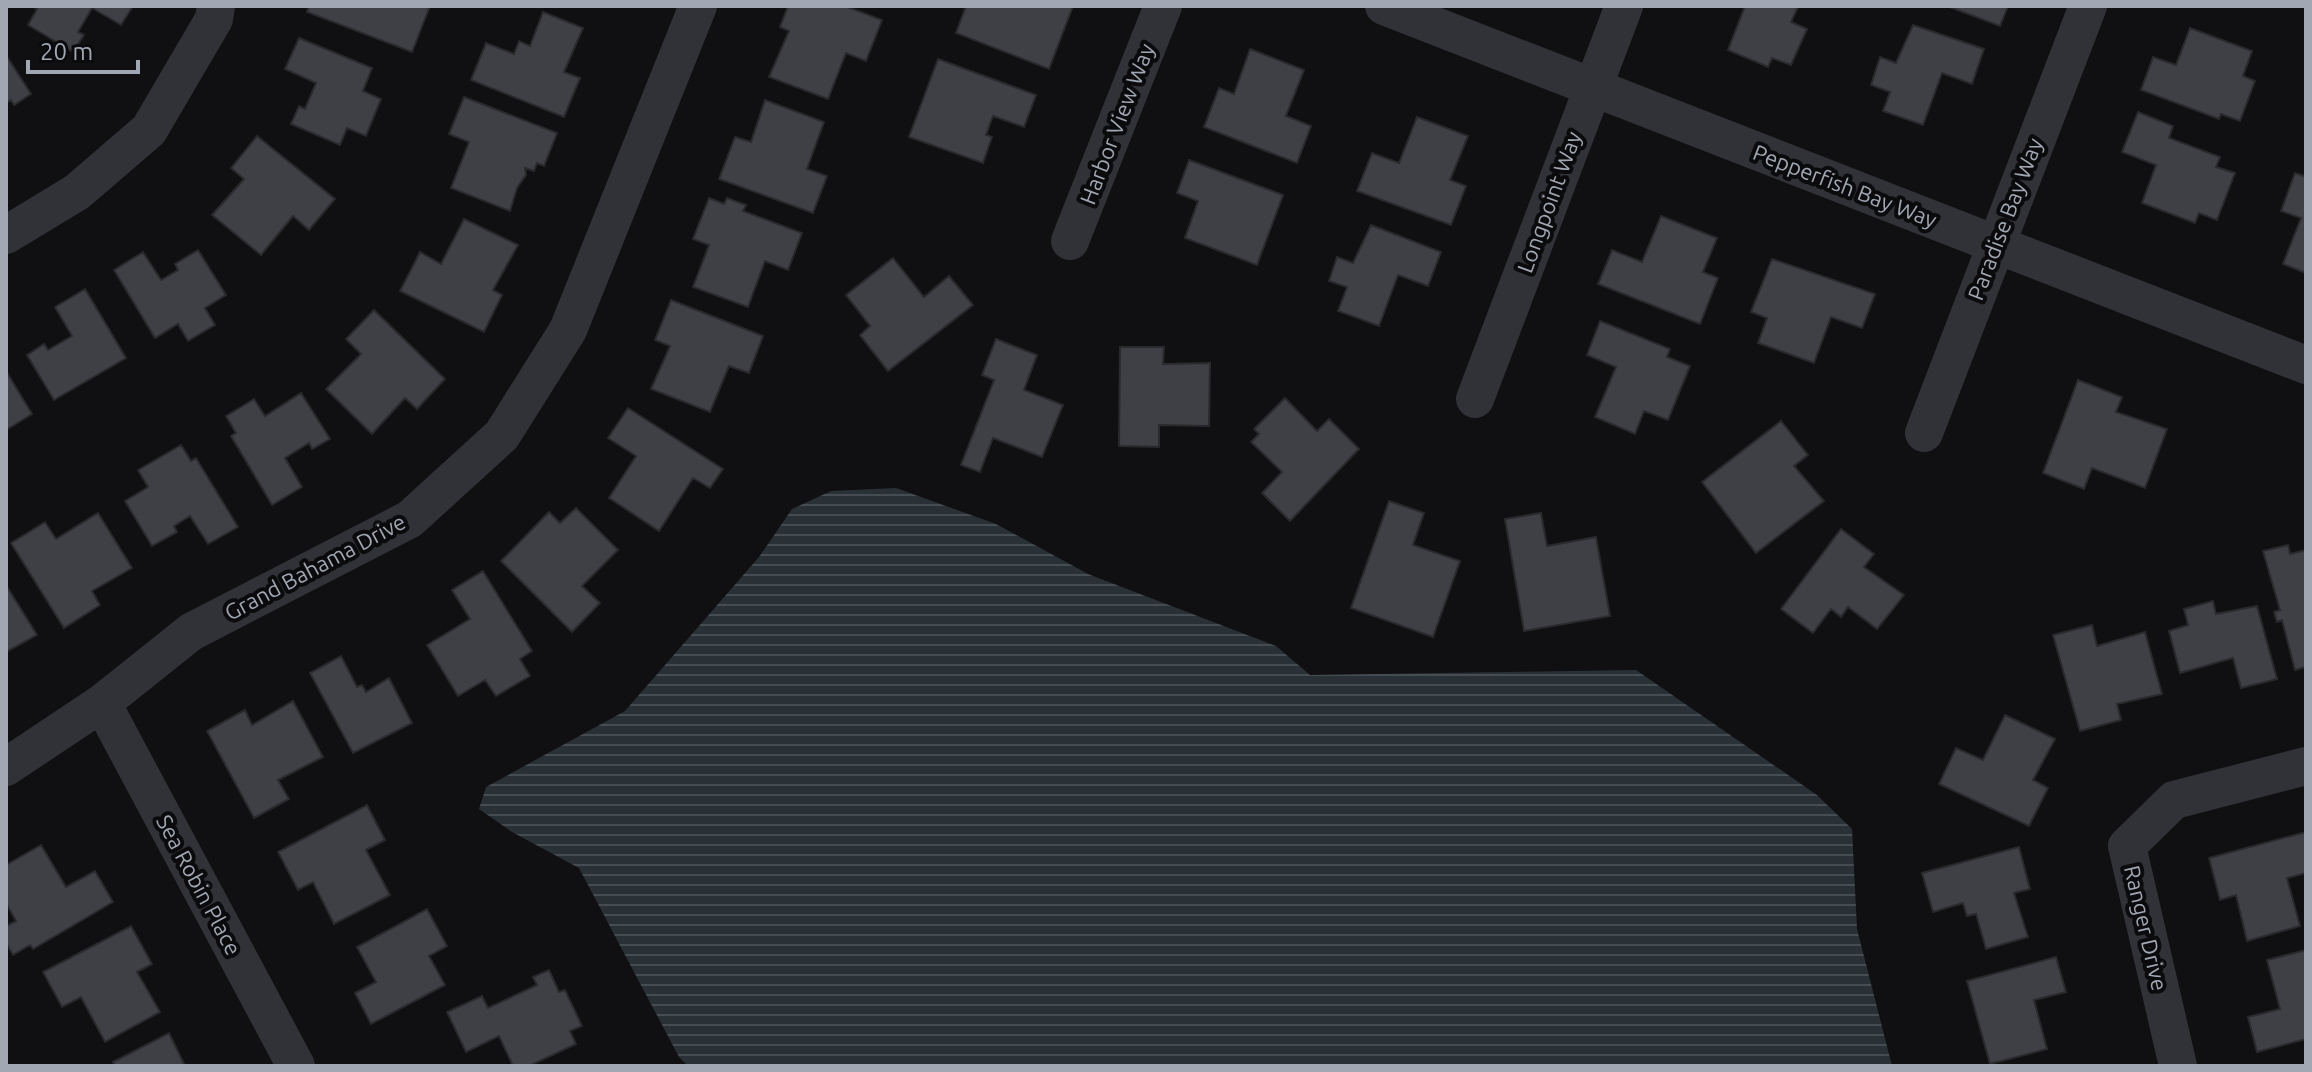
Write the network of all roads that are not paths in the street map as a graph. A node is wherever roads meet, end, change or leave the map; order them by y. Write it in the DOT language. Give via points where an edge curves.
graph roads {
  1 [pos="216,6"];
  2 [pos="698,6"];
  3 [pos="1163,6"];
  4 [pos="1384,6"];
  5 [pos="1624,6"];
  6 [pos="2088,6"];
  7 [pos="1592,87"];
  8 [pos="6,235"];
  9 [pos="1070,241"];
  10 [pos="1994,245"];
  11 [pos="2306,365"];
  12 [pos="1475,399"];
  13 [pos="1924,433"];
  14 [pos="102,703"];
  15 [pos="2306,766"];
  16 [pos="6,767"];
  17 [pos="296,1066"];
  18 [pos="2178,1066"];
  1 -- 8 [label="street" via="214,19 149,130 77,192"];
  2 -- 14 [label="street, Grand Bahama Drive" via="568,330 502,435 410,519 191,632"];
  3 -- 9 [label="street, Harbor View Way"];
  4 -- 7 [label="street, Pepperfish Bay Way"];
  5 -- 7 [label="street, Longpoint Way"];
  6 -- 10 [label="street, Paradise Bay Way"];
  7 -- 10 [label="street, Pepperfish Bay Way"];
  7 -- 12 [label="street, Longpoint Way"];
  10 -- 11 [label="street, Pepperfish Bay Way"];
  10 -- 13 [label="street, Paradise Bay Way"];
  14 -- 16 [label="street, Grand Bahama Drive"];
  14 -- 17 [label="street, Sea Robin Place"];
  15 -- 18 [label="street, Ranger Drive" via="2174,800 2127,846"];
}
